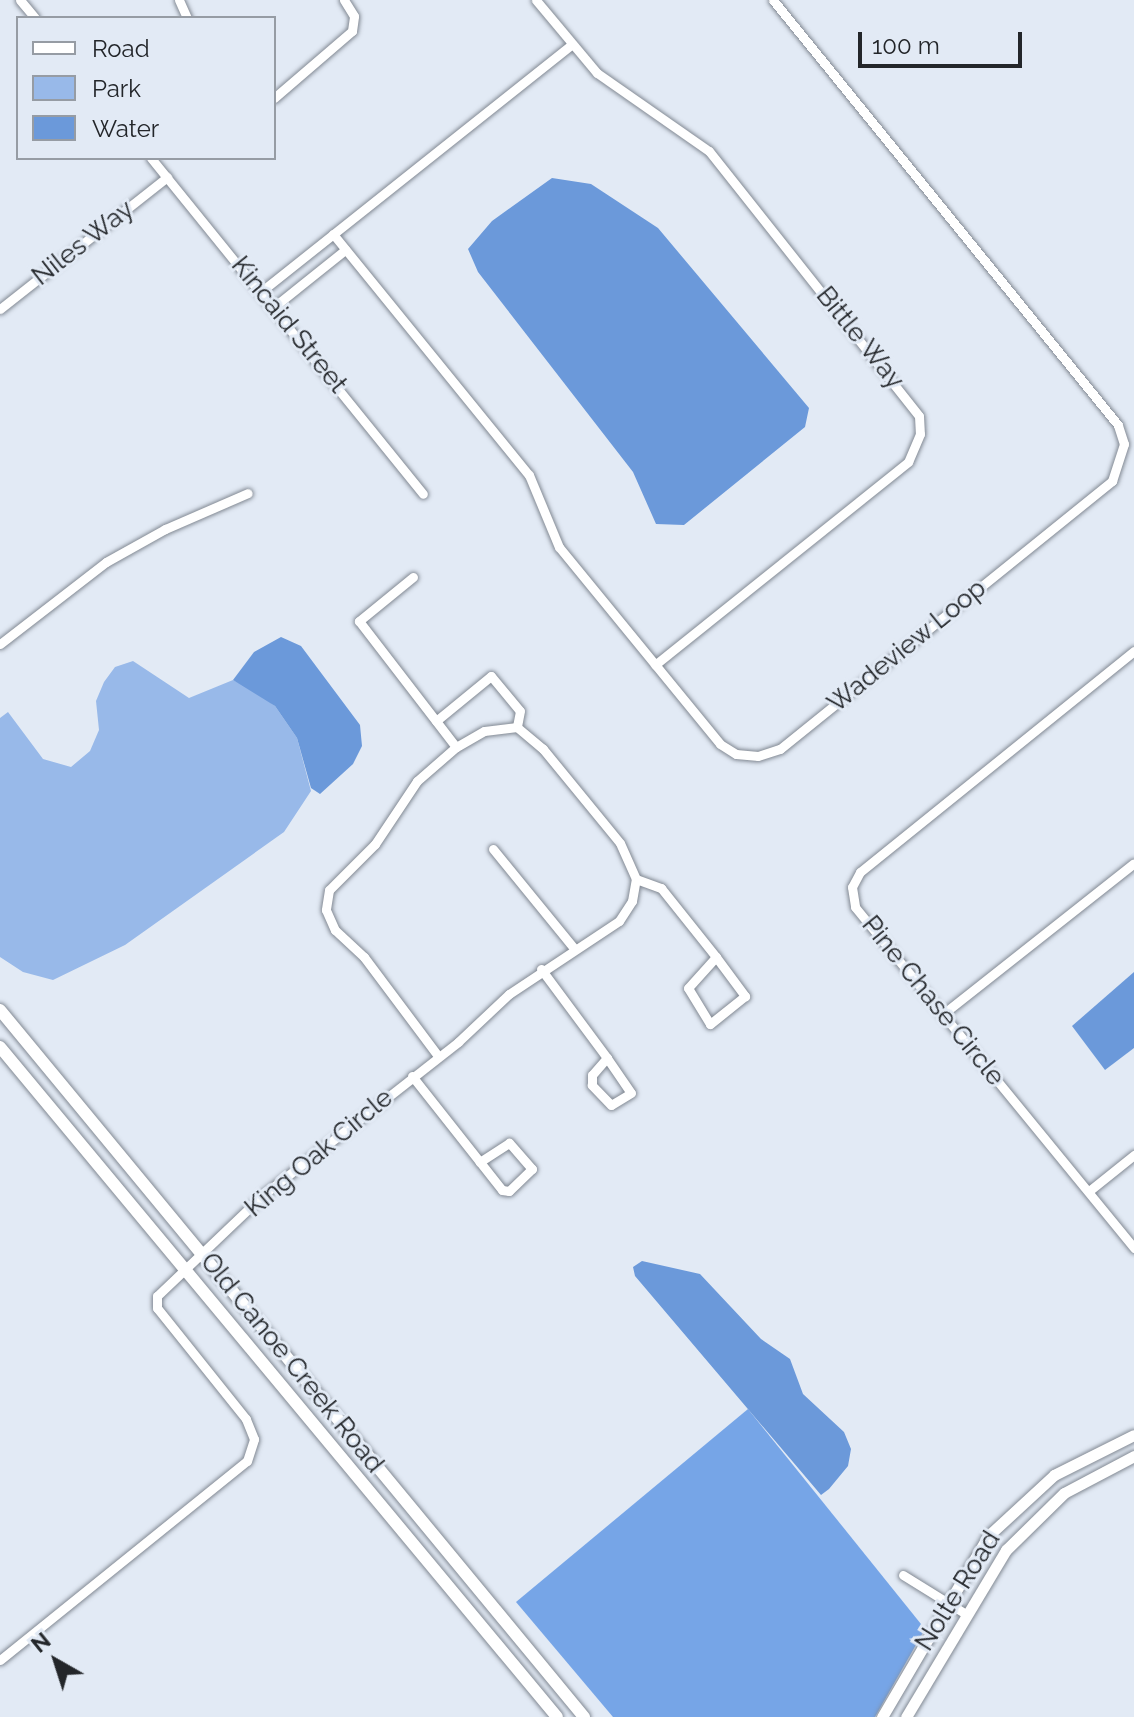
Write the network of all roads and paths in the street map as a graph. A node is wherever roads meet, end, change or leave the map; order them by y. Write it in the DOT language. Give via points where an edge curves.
graph roads {
  1 [pos="20,0"];
  2 [pos="344,0"];
  3 [pos="536,0"];
  4 [pos="773,0"];
  5 [pos="33,16"];
  6 [pos="571,45"];
  7 [pos="276,96"];
  8 [pos="153,160"];
  9 [pos="167,177"];
  10 [pos="333,234"];
  11 [pos="345,250"];
  12 [pos="263,290"];
  13 [pos="275,306"];
  14 [pos="0,309"];
  15 [pos="248,493"];
  16 [pos="423,494"];
  17 [pos="413,577"];
  18 [pos="0,644"];
  19 [pos="1134,651"];
  20 [pos="655,665"];
  21 [pos="436,721"];
  22 [pos="517,727"];
  23 [pos="456,747"];
  24 [pos="493,849"];
  25 [pos="1134,863"];
  26 [pos="636,879"];
  27 [pos="573,947"];
  28 [pos="716,957"];
  29 [pos="541,969"];
  30 [pos="0,1010"];
  31 [pos="943,1014"];
  32 [pos="0,1047"];
  33 [pos="438,1056"];
  34 [pos="607,1058"];
  35 [pos="412,1076"];
  36 [pos="1134,1155"];
  37 [pos="480,1162"];
  38 [pos="1089,1191"];
  39 [pos="1134,1248"];
  40 [pos="204,1255"];
  41 [pos="186,1269"];
  42 [pos="345,1427"];
  43 [pos="1134,1435"];
  44 [pos="328,1441"];
  45 [pos="1134,1456"];
  46 [pos="903,1575"];
  47 [pos="945,1604"];
  48 [pos="966,1614"];
  49 [pos="0,1660"];
  50 [pos="557,1717"];
  51 [pos="584,1717"];
  52 [pos="882,1717"];
  53 [pos="906,1717"];
  1 -- 5 [label="street"];
  2 -- 7 [label="street" via="354,16 352,31"];
  3 -- 6 [label="street, Bittle Way"];
  4 -- 20 [label="street, Wadeview Loop" via="1118,425 1122,460 1112,481 780,749 758,756 736,754 720,744"];
  6 -- 10 [label="street"];
  6 -- 20 [label="street, Bittle Way" via="597,73 709,151 919,416 920,434 908,462"];
  8 -- 9 [label="street, Kincaid Street"];
  9 -- 12 [label="street, Kincaid Street"];
  9 -- 14 [label="street, Niles Way"];
  10 -- 11 [label="street, Wadeview Loop"];
  10 -- 12 [label="street"];
  11 -- 13 [label="street"];
  11 -- 20 [label="street, Wadeview Loop" via="529,475 559,547"];
  12 -- 13 [label="street, Kincaid Street"];
  13 -- 16 [label="street, Kincaid Street"];
  15 -- 18 [label="street" via="106,562"];
  17 -- 21 [label="street" via="359,621"];
  19 -- 31 [label="street, Pine Chase Circle" via="860,872 852,887 855,907"];
  21 -- 22 [label="street" via="491,676 520,711"];
  21 -- 23 [label="street"];
  22 -- 23 [label="street" via="484,731"];
  22 -- 26 [label="street" via="543,749 620,843"];
  23 -- 33 [label="street" via="417,781 375,844 329,890 326,910 335,930 364,957"];
  24 -- 27 [label="street"];
  25 -- 31 [label="street"];
  26 -- 27 [label="street, King Oak Circle" via="632,901 619,921"];
  26 -- 28 [label="street" via="661,888"];
  27 -- 29 [label="street, King Oak Circle"];
  28 -- 28 [label="street" via="745,996 710,1024 688,988"];
  29 -- 33 [label="street, King Oak Circle"];
  29 -- 34 [label="street"];
  30 -- 40 [label="main road, Old Canoe Creek Road"];
  31 -- 38 [label="street, Pine Chase Circle"];
  32 -- 41 [label="main road, Old Canoe Creek Road"];
  33 -- 35 [label="street, King Oak Circle"];
  34 -- 34 [label="street" via="631,1093 611,1105 599,1096 592,1075"];
  35 -- 37 [label="street"];
  35 -- 40 [label="street, King Oak Circle" via="263,1195"];
  36 -- 38 [label="street"];
  37 -- 37 [label="street" via="505,1192 532,1169 509,1143"];
  38 -- 39 [label="street, Pine Chase Circle"];
  40 -- 41 [label="street, King Oak Circle"];
  40 -- 42 [label="main road, Old Canoe Creek Road"];
  41 -- 44 [label="main road, Old Canoe Creek Road"];
  41 -- 49 [label="street, King Oak Circle" via="157,1296 157,1308 246,1419 254,1439 247,1461"];
  42 -- 44 [label="main road"];
  42 -- 51 [label="main road, Old Canoe Creek Road"];
  43 -- 47 [label="street, Nolte Road" via="1081,1457 1029,1493 988,1536"];
  44 -- 50 [label="main road, Old Canoe Creek Road"];
  45 -- 48 [label="street, Nolte Road" via="1091,1475 1046,1509 1006,1550"];
  46 -- 47 [label="street"];
  47 -- 48 [label="street"];
  47 -- 52 [label="street, Nolte Road"];
  48 -- 53 [label="street, Nolte Road"];
}
